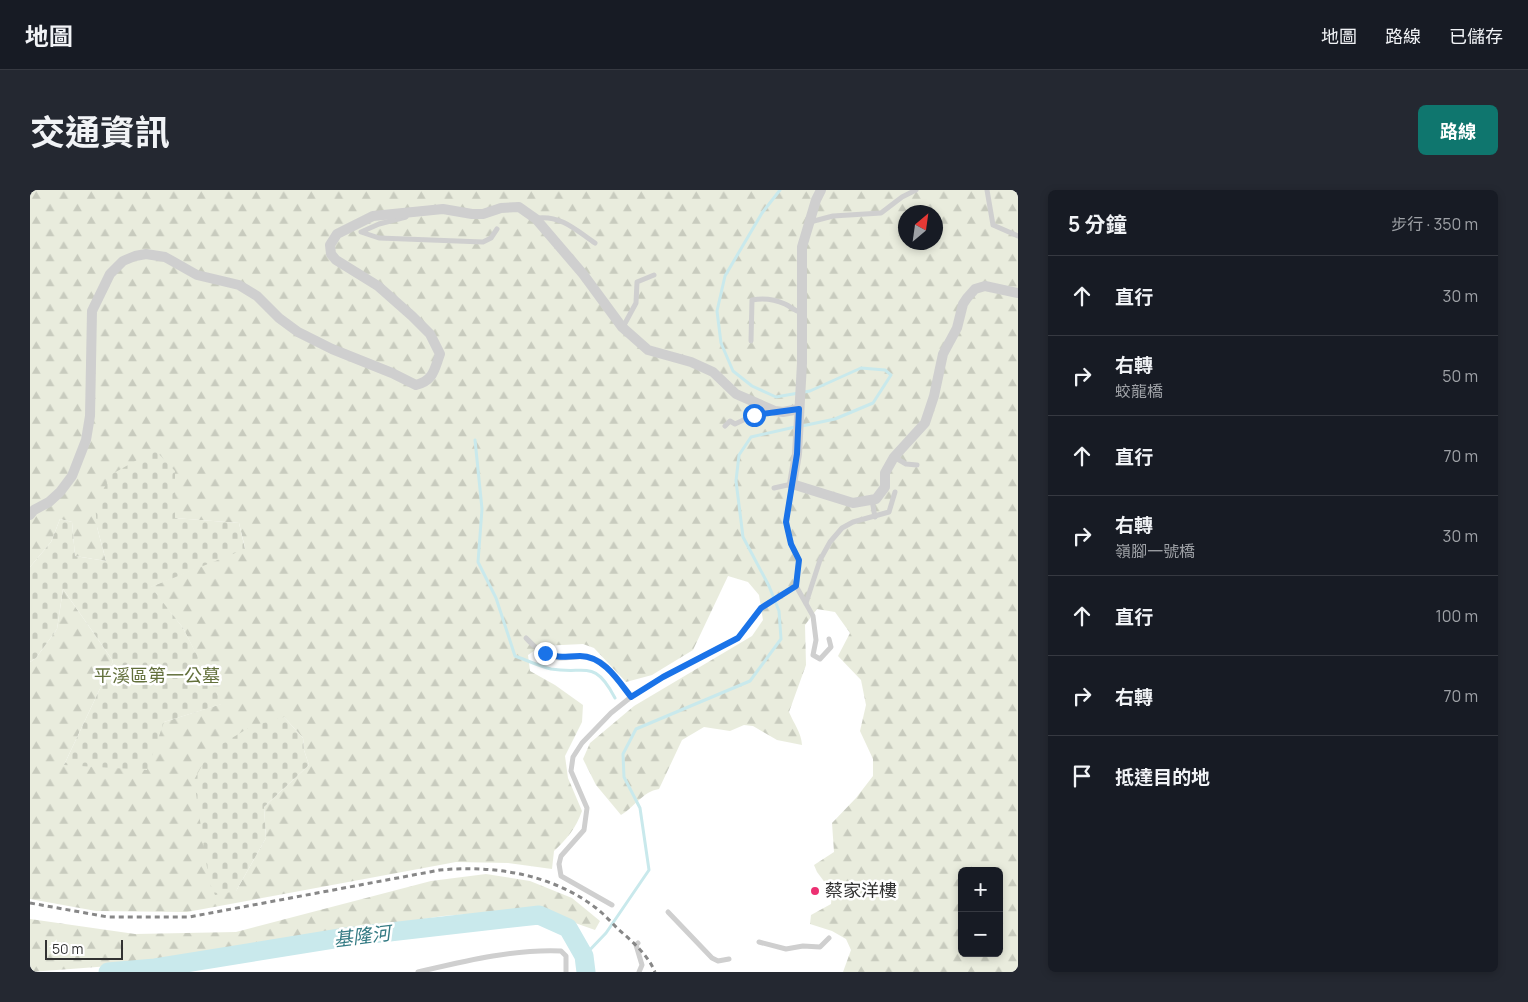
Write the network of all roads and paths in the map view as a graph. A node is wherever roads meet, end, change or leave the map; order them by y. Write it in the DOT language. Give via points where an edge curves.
graph roads {
  1 [pos="821,190"];
  2 [pos="916,190"];
  3 [pos="987,190"];
  4 [pos="424,210"];
  5 [pos="536,218"];
  6 [pos="809,222"];
  7 [pos="497,229"];
  8 [pos="1018,236"];
  9 [pos="595,243"];
  10 [pos="654,276"];
  11 [pos="1018,293"];
  12 [pos="803,313"];
  13 [pos="622,327"];
  14 [pos="751,341"];
  15 [pos="799,409"];
  16 [pos="775,412"];
  17 [pos="724,426"];
  18 [pos="894,457"];
  19 [pos="916,464"];
  20 [pos="792,484"];
  21 [pos="774,488"];
  22 [pos="895,492"];
  23 [pos="872,500"];
  24 [pos="30,515"];
  25 [pos="875,517"];
  26 [pos="796,586"];
  27 [pos="806,603"];
  28 [pos="526,638"];
  29 [pos="829,639"];
  30 [pos="631,697"];
  31 [pos="612,905"];
  32 [pos="668,912"];
  33 [pos="829,938"];
  34 [pos="759,942"];
  35 [pos="638,943"];
  36 [pos="729,959"];
  37 [pos="418,972"];
  38 [pos="566,972"];
  39 [pos="639,972"];
  1 -- 6 [label="street"];
  2 -- 6 [label="lane" via="881,213 833,216"];
  3 -- 8 [label="lane" via="993,225"];
  4 -- 5 [label="street" via="477,214 519,207"];
  4 -- 7 [label="lane" via="361,232 379,238 483,242 491,238"];
  4 -- 24 [label="street" via="373,216 337,234 330,245 336,260 378,286 430,334 440,354 433,374 426,382 416,385 298,332 257,296 239,285 197,275 165,258 146,254 123,261 110,274 92,311 92,388 86,440 72,476 60,492"];
  5 -- 9 [label="lane" via="548,217 565,223"];
  5 -- 13 [label="street"];
  6 -- 12 [label="street" via="802,247"];
  10 -- 13 [label="lane" via="637,282 636,303"];
  11 -- 18 [label="street" via="985,286 967,298 957,328 943,354 925,423"];
  12 -- 14 [label="lane" via="765,298 752,300"];
  12 -- 15 [label="street"];
  13 -- 16 [label="street" via="648,350 692,362 713,372 736,394"];
  15 -- 16 [label="street"];
  15 -- 20 [label="street"];
  16 -- 17 [label="lane" via="754,415 736,424 730,421"];
  18 -- 19 [label="lane" via="906,464"];
  18 -- 23 [label="street" via="886,474 885,487"];
  20 -- 21 [label="lane"];
  20 -- 23 [label="street" via="853,503"];
  20 -- 26 [label="lane" via="786,522 799,560"];
  22 -- 25 [label="lane" via="889,512"];
  23 -- 25 [label="lane"];
  25 -- 27 [label="lane" via="842,528 830,542 820,560"];
  26 -- 27 [label="lane"];
  26 -- 30 [label="lane" via="761,608 738,638"];
  27 -- 29 [label="lane" via="813,616 816,640 813,655 820,659 831,647"];
  28 -- 30 [label="lane" via="537,649 558,658 582,656 597,660"];
  30 -- 31 [label="lane" via="582,743 573,758 570,771 587,808 584,830 561,856 559,864 561,876"];
  32 -- 36 [label="lane" via="712,958 718,961"];
  33 -- 34 [label="lane" via="820,947 786,949"];
  35 -- 39 [label="lane" via="636,950 642,964"];
  37 -- 38 [label="lane" via="502,954 542,950 561,951 566,956"];
}
